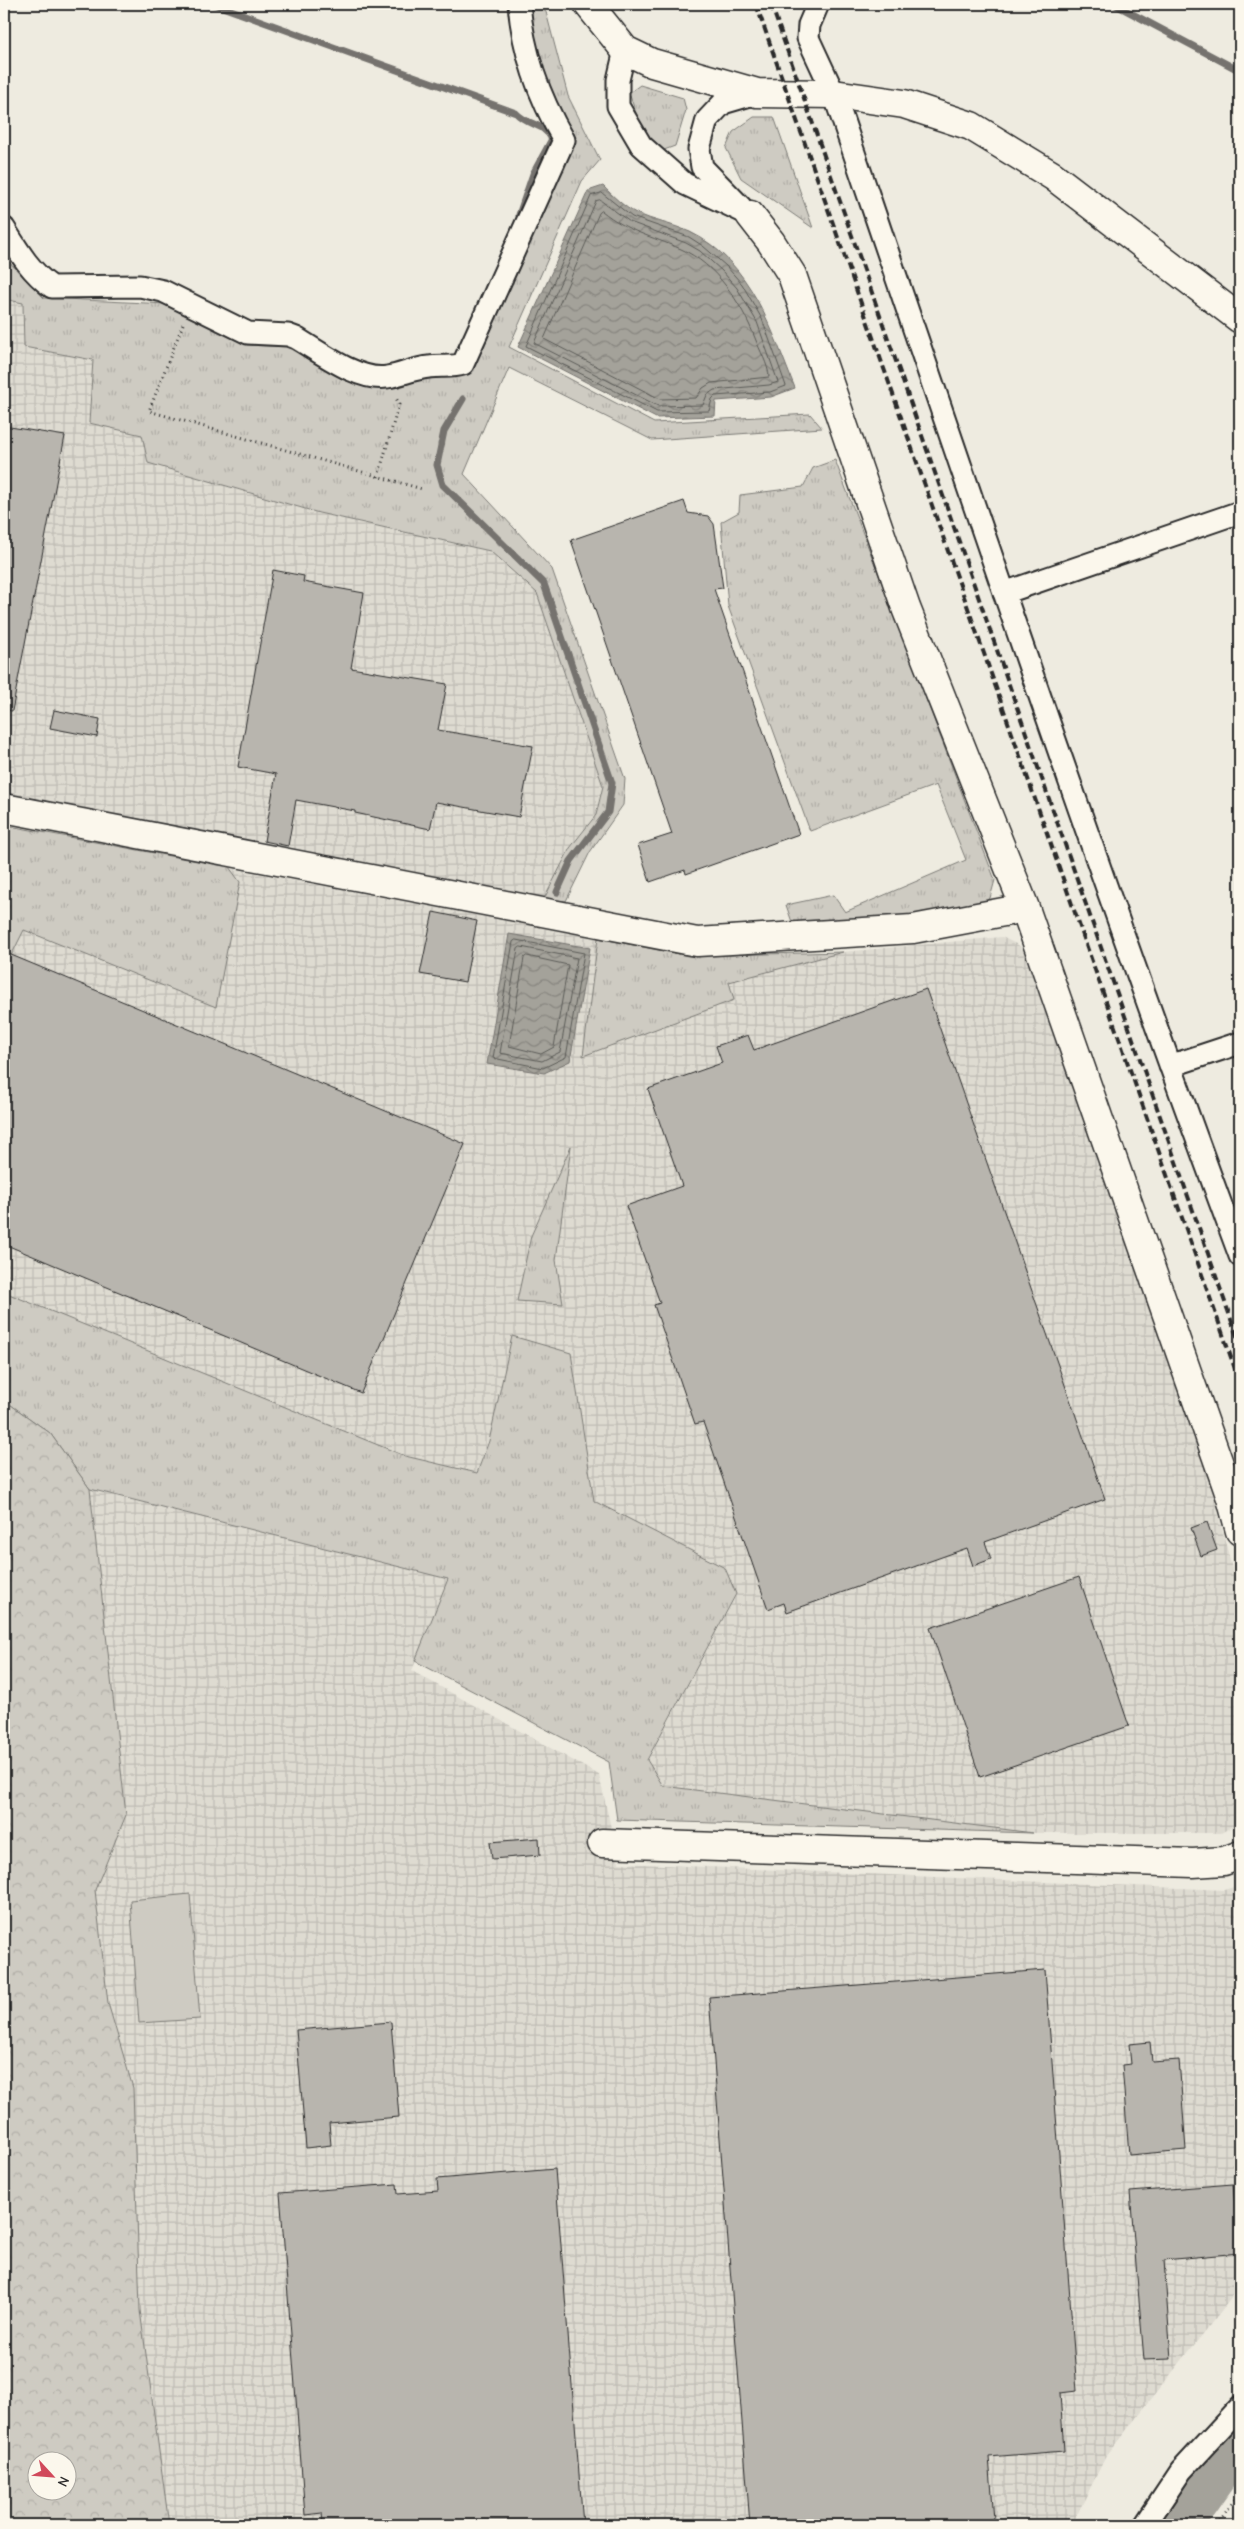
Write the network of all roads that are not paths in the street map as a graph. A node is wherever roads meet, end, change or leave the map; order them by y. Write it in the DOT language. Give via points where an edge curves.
graph roads {
  1 [pos="520,4"];
  2 [pos="588,4"];
  3 [pos="818,4"];
  4 [pos="625,50"];
  5 [pos="757,94"];
  6 [pos="834,94"];
  7 [pos="750,215"];
  8 [pos="4,228"];
  9 [pos="1240,319"];
  10 [pos="1240,512"];
  11 [pos="1004,593"];
  12 [pos="4,808"];
  13 [pos="1026,908"];
  14 [pos="1240,1042"];
  15 [pos="1170,1066"];
  16 [pos="1240,1256"];
  17 [pos="1240,1532"];
  18 [pos="602,1843"];
  19 [pos="1240,1855"];
  20 [pos="1240,2407"];
  21 [pos="1145,2525"];
  1 -- 8 [label="street" via="521,23 535,76 548,113 564,140 463,364 456,367 428,366 386,377 373,377 358,373 288,335 248,333 163,290 140,286 52,287 22,256"];
  2 -- 4 [label="street"];
  3 -- 6 [label="street" via="809,25 808,38"];
  4 -- 5 [label="street" via="652,63"];
  4 -- 7 [label="street" via="618,80 618,106 640,145 685,184"];
  5 -- 6 [label="street"];
  5 -- 7 [label="street" via="724,103 707,120 699,149 702,167"];
  6 -- 9 [label="street" via="904,104 971,126 1053,176"];
  6 -- 11 [label="street"];
  7 -- 13 [label="street" via="792,275 906,608"];
  10 -- 11 [label="street"];
  11 -- 15 [label="street"];
  12 -- 13 [label="street" via="697,942 913,929"];
  13 -- 17 [label="street" via="1231,1498"];
  14 -- 15 [label="street"];
  15 -- 16 [label="street"];
  18 -- 19 [label="street" via="1193,1863 1224,1861"];
  20 -- 21 [label="street" via="1181,2472"];
}
